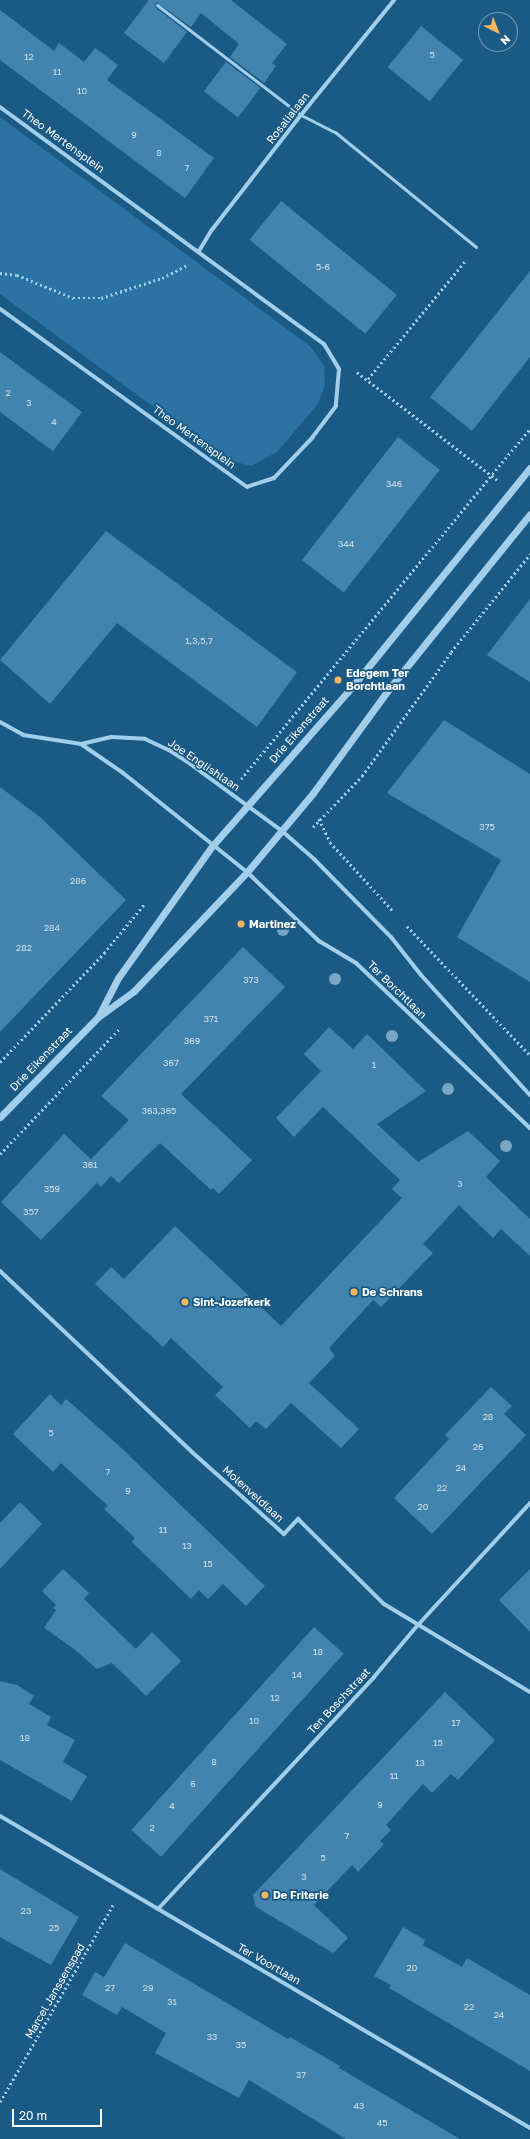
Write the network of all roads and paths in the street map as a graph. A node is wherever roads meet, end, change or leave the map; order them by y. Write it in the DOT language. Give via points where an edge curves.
graph roads {
  1 [pos="394,0"];
  2 [pos="157,5"];
  3 [pos="0,107"];
  4 [pos="301,115"];
  5 [pos="476,247"];
  6 [pos="199,251"];
  7 [pos="0,273"];
  8 [pos="0,309"];
  9 [pos="339,369"];
  10 [pos="368,378"];
  11 [pos="530,430"];
  12 [pos="530,468"];
  13 [pos="492,476"];
  14 [pos="530,514"];
  15 [pos="530,554"];
  16 [pos="0,722"];
  17 [pos="81,744"];
  18 [pos="230,793"];
  19 [pos="246,805"];
  20 [pos="319,819"];
  21 [pos="282,831"];
  22 [pos="297,844"];
  23 [pos="213,845"];
  24 [pos="247,872"];
  25 [pos="150,897"];
  26 [pos="394,912"];
  27 [pos="405,923"];
  28 [pos="98,1017"];
  29 [pos="123,1024"];
  30 [pos="530,1055"];
  31 [pos="0,1062"];
  32 [pos="530,1094"];
  33 [pos="0,1117"];
  34 [pos="530,1128"];
  35 [pos="0,1154"];
  36 [pos="0,1271"];
  37 [pos="530,1503"];
  38 [pos="417,1626"];
  39 [pos="530,1692"];
  40 [pos="0,1816"];
  41 [pos="123,1888"];
  42 [pos="158,1909"];
  43 [pos="0,2102"];
  44 [pos="530,2128"];
  1 -- 4 [label="street, Rosalialaan"];
  2 -- 4 [label="lane"];
  3 -- 6 [label="street, Theo Mertensplein"];
  4 -- 5 [label="lane" via="335,132"];
  4 -- 6 [label="street, Rosalialaan" via="211,231"];
  5 -- 10 [label="path"];
  6 -- 7 [label="path" via="185,267 162,278 101,298 73,298 17,275"];
  6 -- 9 [label="street, Theo Mertensplein" via="324,344"];
  8 -- 9 [label="street, Theo Mertensplein" via="247,487 274,478 313,438 336,406"];
  9 -- 10 [label="path" via="360,373"];
  10 -- 13 [label="path"];
  11 -- 13 [label="path"];
  12 -- 19 [label="street, Drie Eikenstraat" via="356,682"];
  13 -- 18 [label="path"];
  14 -- 21 [label="street, Drie Eikenstraat" via="388,690"];
  15 -- 20 [label="path" via="451,652 362,776"];
  16 -- 17 [label="street, Joe Englishlaan" via="23,735"];
  17 -- 18 [label="street, Joe Englishlaan" via="111,737 145,739 169,750"];
  17 -- 23 [label="street, Joe Englishlaan" via="123,773"];
  18 -- 19 [label="street, Joe Englishlaan"];
  19 -- 21 [label="street, Joe Englishlaan"];
  19 -- 23 [label="street, Drie Eikenstraat"];
  20 -- 22 [label="path"];
  20 -- 26 [label="path" via="330,842"];
  21 -- 22 [label="street"];
  21 -- 24 [label="street, Drie Eikenstraat"];
  22 -- 32 [label="street" via="391,937 421,975"];
  23 -- 24 [label="street, Ter Borchtlaan"];
  23 -- 28 [label="street, Drie Eikenstraat" via="118,978"];
  24 -- 28 [label="street, Drie Eikenstraat" via="134,991"];
  24 -- 34 [label="street, Ter Borchtlaan" via="319,941 356,963"];
  25 -- 31 [label="path" via="104,953"];
  27 -- 30 [label="path"];
  28 -- 33 [label="street, Drie Eikenstraat"];
  29 -- 35 [label="path"];
  36 -- 38 [label="street, Molenveldlaan" via="193,1453 284,1534 298,1519 384,1604"];
  37 -- 38 [label="street, Ten Boschstraat"];
  38 -- 39 [label="street, Molenveldlaan"];
  38 -- 42 [label="street, Ten Boschstraat" via="374,1677"];
  40 -- 41 [label="street, Ter Voortlaan"];
  41 -- 42 [label="street, Ter Voortlaan"];
  41 -- 43 [label="path, Marcel Janssenspad"];
  42 -- 44 [label="street, Ter Voortlaan"];
}
